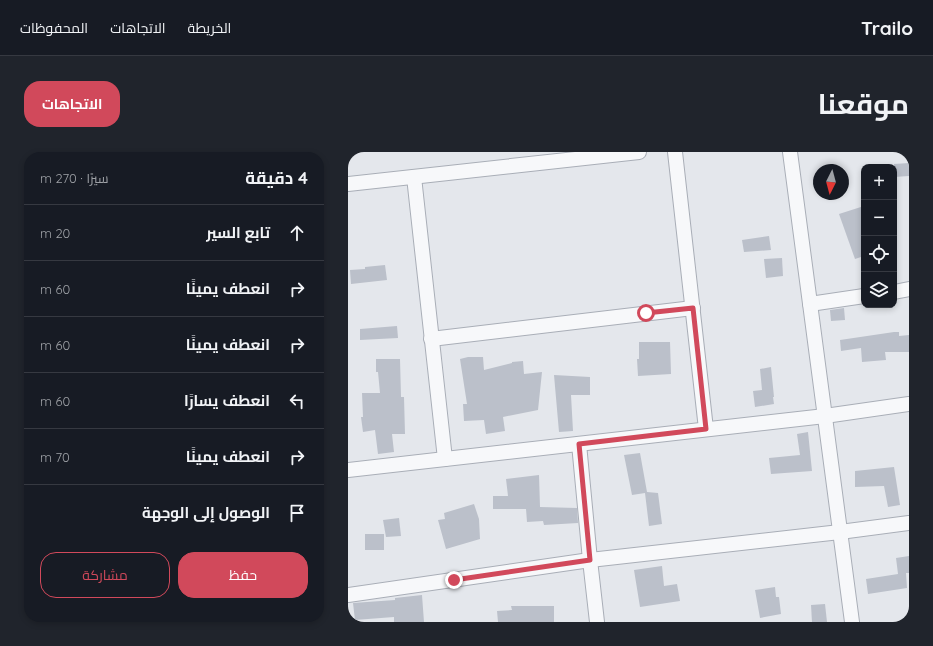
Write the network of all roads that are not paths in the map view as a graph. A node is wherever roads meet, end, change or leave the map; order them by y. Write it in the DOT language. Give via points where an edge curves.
graph roads {
  1 [pos="639,152"];
  2 [pos="675,152"];
  3 [pos="790,152"];
  4 [pos="538,158"];
  5 [pos="414,177"];
  6 [pos="348,184"];
  7 [pos="909,290"];
  8 [pos="897,292"];
  9 [pos="861,296"];
  10 [pos="810,304"];
  11 [pos="693,308"];
  12 [pos="431,339"];
  13 [pos="909,404"];
  14 [pos="825,416"];
  15 [pos="706,429"];
  16 [pos="579,444"];
  17 [pos="445,459"];
  18 [pos="348,470"];
  19 [pos="909,523"];
  20 [pos="840,532"];
  21 [pos="590,560"];
  22 [pos="348,595"];
  23 [pos="597,622"];
  24 [pos="852,622"];
  1 -- 4 [label="street"];
  2 -- 11 [label="street"];
  3 -- 10 [label="street"];
  4 -- 5 [label="street"];
  5 -- 6 [label="street"];
  5 -- 12 [label="street"];
  7 -- 8 [label="street"];
  9 -- 10 [label="street"];
  10 -- 14 [label="street"];
  11 -- 12 [label="street"];
  11 -- 15 [label="street"];
  12 -- 17 [label="street"];
  13 -- 14 [label="street"];
  14 -- 15 [label="street"];
  14 -- 20 [label="street"];
  15 -- 16 [label="street"];
  16 -- 17 [label="street"];
  16 -- 21 [label="street"];
  17 -- 18 [label="street"];
  19 -- 20 [label="street"];
  20 -- 21 [label="street"];
  20 -- 24 [label="street"];
  21 -- 22 [label="street"];
  21 -- 23 [label="street"];
}
